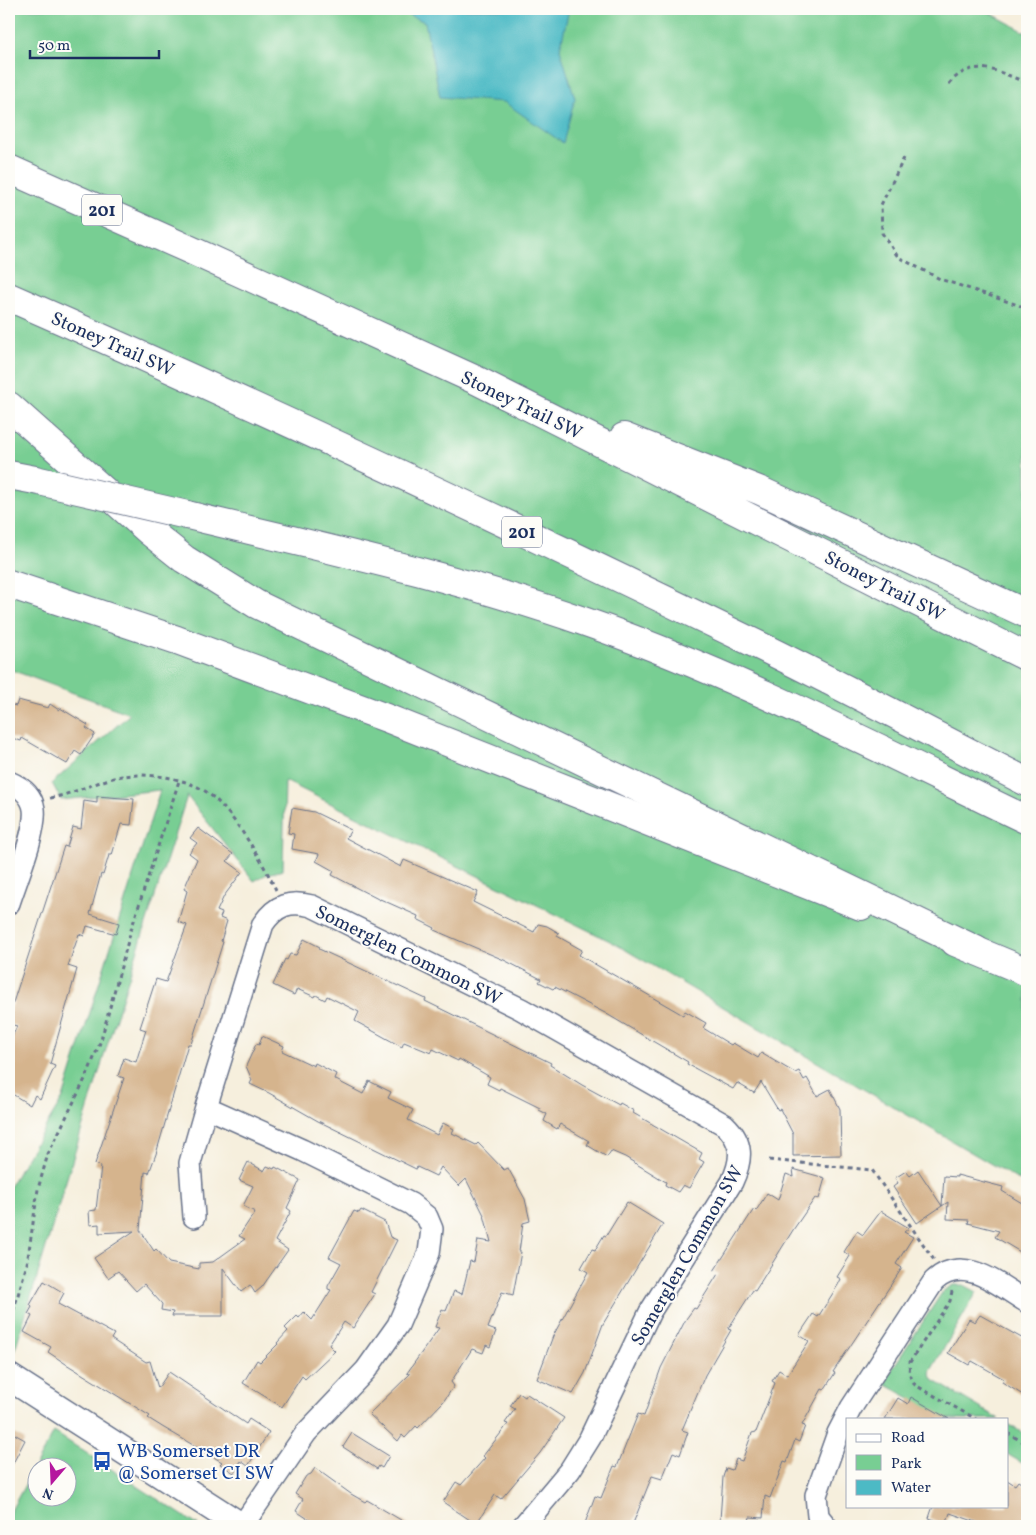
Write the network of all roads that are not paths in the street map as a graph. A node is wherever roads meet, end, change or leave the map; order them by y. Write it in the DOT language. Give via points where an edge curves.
graph roads {
  1 [pos="9,169"];
  2 [pos="9,297"];
  3 [pos="478,382"];
  4 [pos="9,406"];
  5 [pos="9,474"];
  6 [pos="9,584"];
  7 [pos="1027,614"];
  8 [pos="1027,657"];
  9 [pos="9,782"];
  10 [pos="1027,782"];
  11 [pos="1027,820"];
  12 [pos="9,903"];
  13 [pos="976,950"];
  14 [pos="1027,972"];
  15 [pos="206,1108"];
  16 [pos="194,1217"];
  17 [pos="1027,1302"];
  18 [pos="9,1377"];
  19 [pos="242,1526"];
  20 [pos="523,1526"];
  21 [pos="826,1526"];
  1 -- 3 [label="main road, Stoney Trail SW / 201"];
  2 -- 10 [label="main road, Stoney Trail SW / 201" via="279,417 488,516 757,645"];
  3 -- 7 [label="main road" via="761,491"];
  3 -- 8 [label="main road, Stoney Trail SW / 201"];
  4 -- 13 [label="main road" via="184,559 256,604"];
  5 -- 11 [label="main road, bridge" via="403,567 583,621 770,696"];
  6 -- 13 [label="main road" via="177,640 389,719 778,875"];
  9 -- 12 [label="street" via="26,792 34,818"];
  13 -- 14 [label="main road"];
  15 -- 16 [label="street" via="190,1163"];
  15 -- 19 [label="street" via="302,1150 411,1204 427,1217 432,1229 429,1253 398,1325 366,1370 306,1433"];
  15 -- 20 [label="street, Somerglen Common SW" via="263,924 282,904 300,903 521,1009 734,1133 741,1159 732,1182 650,1312 590,1438 570,1470"];
  17 -- 21 [label="street" via="974,1272 959,1269 944,1273 934,1281 838,1433 816,1495 818,1516"];
  18 -- 19 [label="street"];
}
